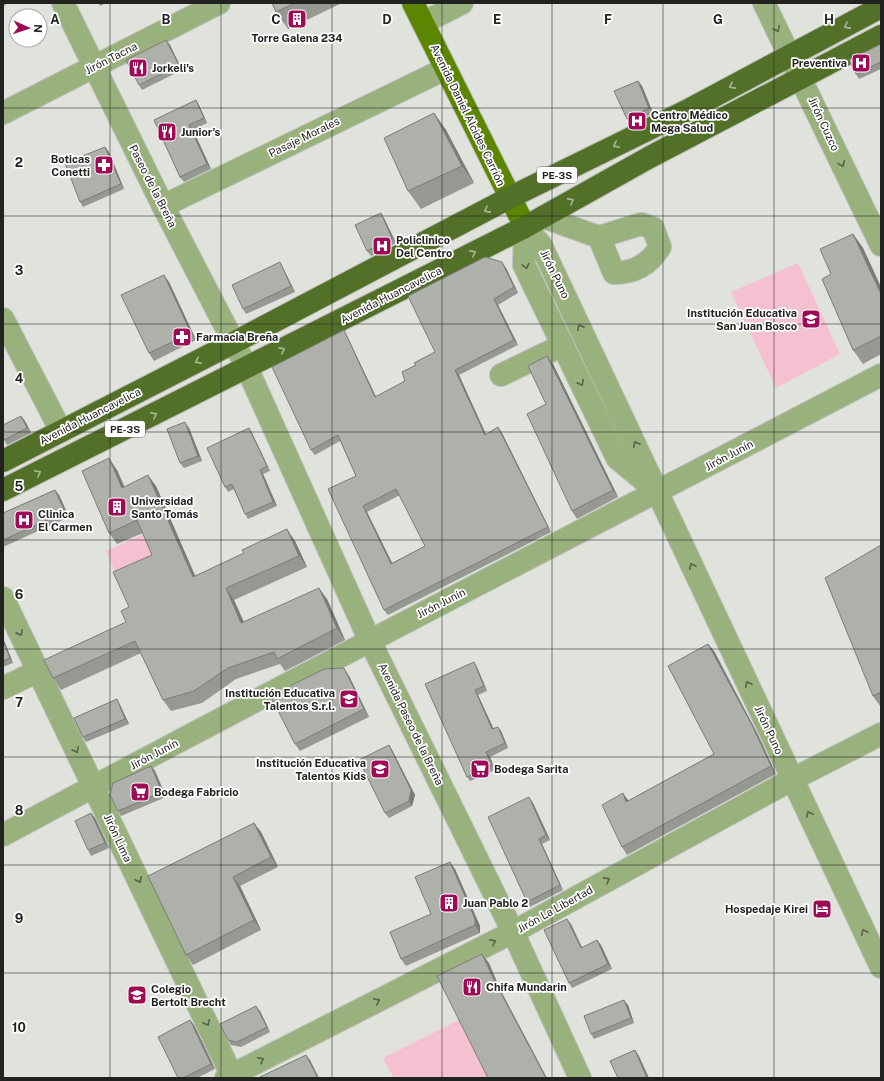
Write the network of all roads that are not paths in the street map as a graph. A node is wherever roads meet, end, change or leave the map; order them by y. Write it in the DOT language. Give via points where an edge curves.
graph roads {
  1 [pos="63,3"];
  2 [pos="219,3"];
  3 [pos="413,3"];
  4 [pos="462,3"];
  5 [pos="764,3"];
  6 [pos="881,8"];
  7 [pos="423,23"];
  8 [pos="881,36"];
  9 [pos="790,55"];
  10 [pos="93,66"];
  11 [pos="445,69"];
  12 [pos="802,78"];
  13 [pos="3,113"];
  14 [pos="509,198"];
  15 [pos="163,206"];
  16 [pos="543,217"];
  17 [pos="525,227"];
  18 [pos="599,237"];
  19 [pos="881,245"];
  20 [pos="3,319"];
  21 [pos="233,343"];
  22 [pos="562,345"];
  23 [pos="247,368"];
  24 [pos="501,375"];
  25 [pos="881,375"];
  26 [pos="60,432"];
  27 [pos="3,461"];
  28 [pos="3,490"];
  29 [pos="657,492"];
  30 [pos="3,598"];
  31 [pos="369,639"];
  32 [pos="38,671"];
  33 [pos="3,688"];
  34 [pos="881,734"];
  35 [pos="793,779"];
  36 [pos="94,786"];
  37 [pos="3,835"];
  38 [pos="512,932"];
  39 [pos="881,967"];
  40 [pos="230,1077"];
  41 [pos="580,1078"];
  1 -- 10 [label="street, Paseo de la Breña"];
  2 -- 10 [label="street, Jirón Tacna"];
  3 -- 7 [label="main road, Avenida Daniel Alcides Carrión"];
  4 -- 7 [label="street"];
  5 -- 9 [label="street, Jirón Cuzco, one-way"];
  6 -- 9 [label="highway, Avenida Huancavelica / PE-3S, one-way"];
  7 -- 11 [label="main road, Avenida Daniel Alcides Carrión"];
  8 -- 12 [label="highway, Avenida Huancavelica / PE-3S"];
  9 -- 12 [label="street, Jirón Cuzco"];
  9 -- 14 [label="highway, Avenida Huancavelica / PE-3S, one-way" via="690,109"];
  10 -- 13 [label="street, Jirón Tacna"];
  10 -- 15 [label="street, Paseo de la Breña"];
  11 -- 14 [label="main road, Avenida Daniel Alcides Carrión"];
  11 -- 15 [label="street, Pasaje Morales"];
  16 -- 12 [label="highway, Avenida Huancavelica / PE-3S, one-way" via="650,157"];
  12 -- 19 [label="street, Jirón Cuzco, one-way"];
  14 -- 17 [label="main road, Avenida Daniel Alcides Carrión"];
  14 -- 21 [label="highway, Avenida Huancavelica / PE-3S, one-way"];
  15 -- 21 [label="street, Paseo de la Breña"];
  16 -- 17 [label="highway, Avenida Huancavelica / PE-3S"];
  16 -- 18 [label="street"];
  17 -- 22 [label="street, Jirón Puno, one-way" via="524,265"];
  23 -- 17 [label="highway, Avenida Huancavelica / PE-3S, one-way"];
  29 -- 17 [label="street, Jirón Puno, one-way" via="541,245"];
  20 -- 26 [label="street"];
  21 -- 23 [label="street, Paseo de la Breña"];
  21 -- 26 [label="highway, Avenida Huancavelica / PE-3S, one-way"];
  22 -- 24 [label="street"];
  22 -- 29 [label="street, Jirón Puno, one-way" via="617,458"];
  28 -- 23 [label="highway, Avenida Huancavelica / PE-3S, one-way"];
  23 -- 31 [label="street, Avenida Paseo de la Breña"];
  25 -- 29 [label="street, Jirón Junín"];
  26 -- 27 [label="highway, Avenida Huancavelica / PE-3S"];
  29 -- 31 [label="street, Jirón Junín"];
  35 -- 29 [label="street, Jirón Puno, one-way"];
  30 -- 32 [label="street, Jirón Lima, one-way"];
  31 -- 36 [label="street, Jirón Junín"];
  31 -- 38 [label="street, Avenida Paseo de la Breña"];
  32 -- 33 [label="street"];
  32 -- 36 [label="street, Jirón Lima, one-way"];
  34 -- 35 [label="street, Jirón La Libertad"];
  38 -- 35 [label="street, Jirón La Libertad, one-way"];
  39 -- 35 [label="street, Jirón Puno, one-way"];
  36 -- 37 [label="street, Jirón Junín"];
  36 -- 40 [label="street, Jirón Lima, one-way"];
  40 -- 38 [label="street, Jirón La Libertad, one-way"];
  38 -- 41 [label="street, Avenida Paseo de la Breña"];
}
